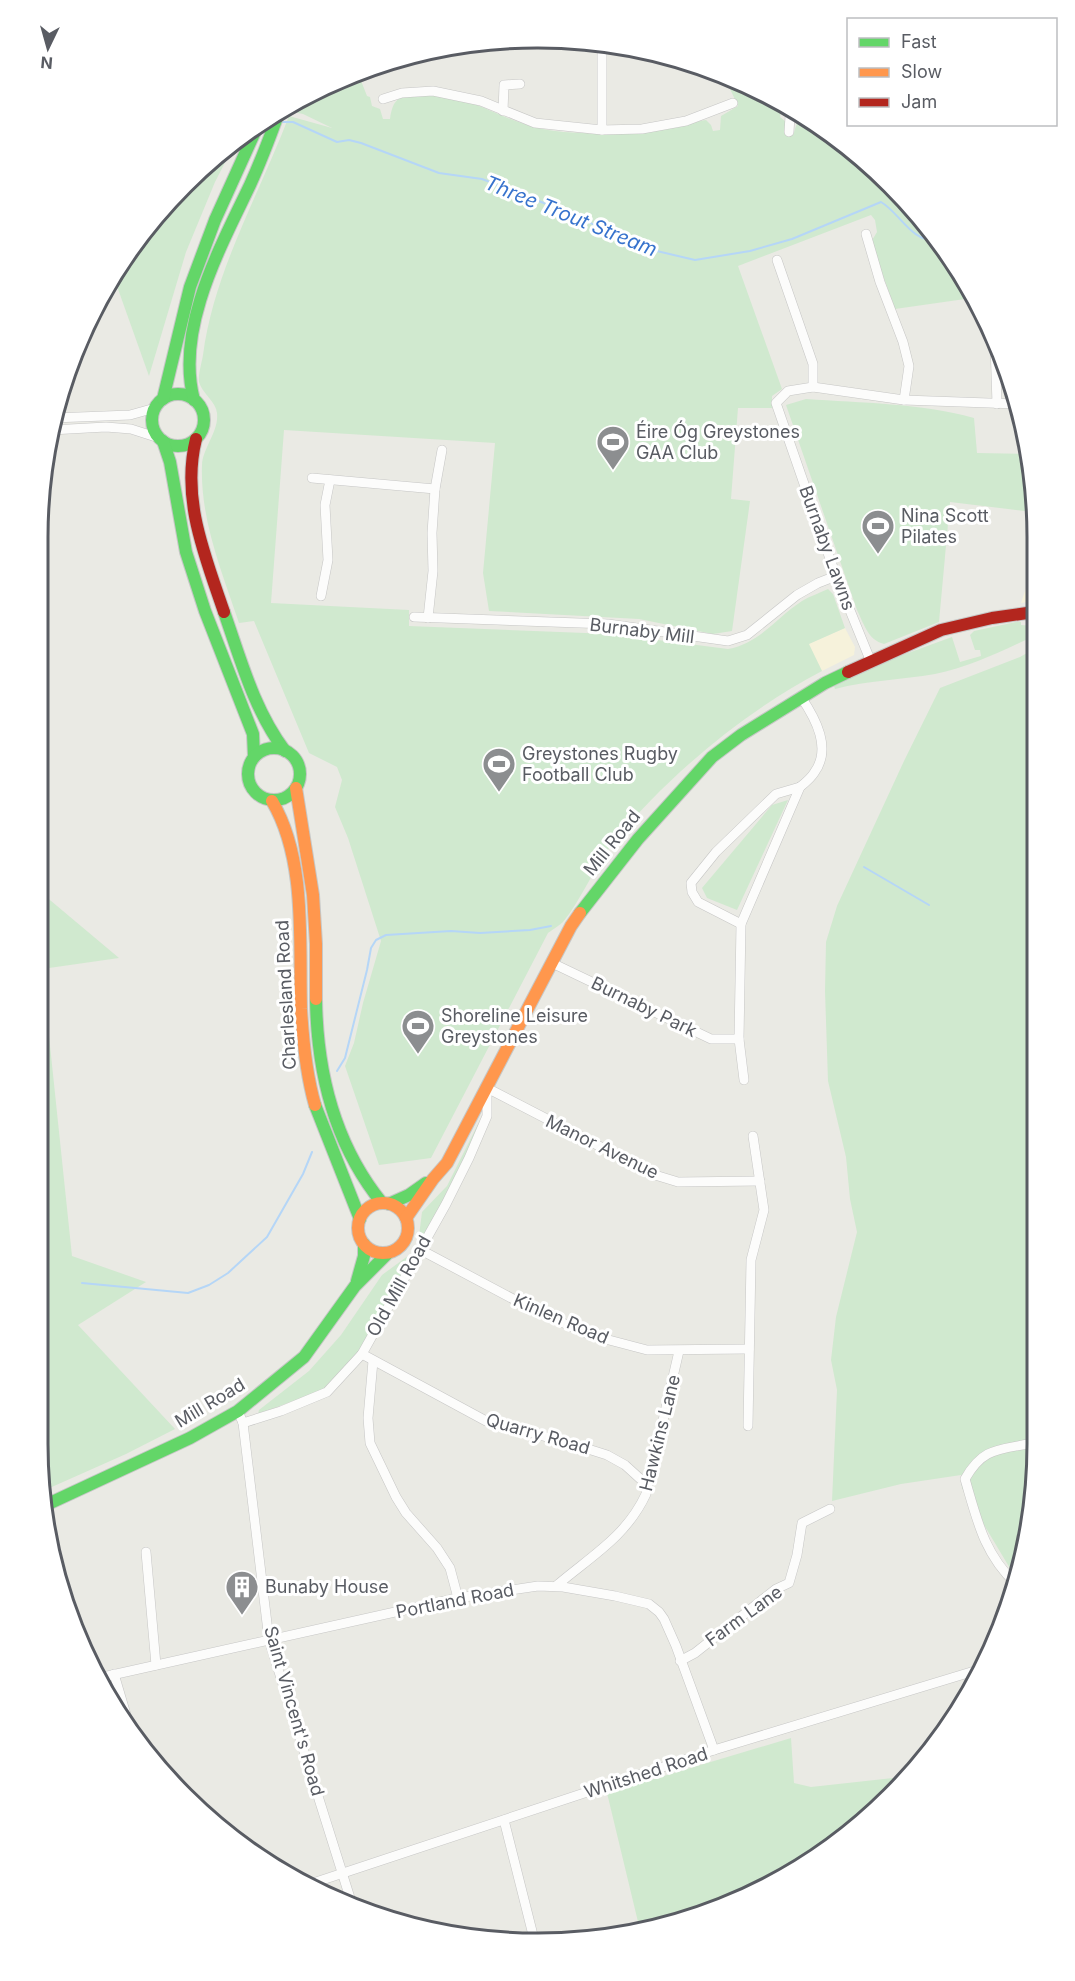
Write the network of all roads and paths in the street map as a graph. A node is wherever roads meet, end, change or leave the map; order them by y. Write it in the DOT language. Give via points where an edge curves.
graph roads {
  1 [pos="602,52"];
  2 [pos="492,84"];
  3 [pos="520,84"];
  4 [pos="504,85"];
  5 [pos="383,99"];
  6 [pos="733,103"];
  7 [pos="503,111"];
  8 [pos="790,119"];
  9 [pos="274,125"];
  10 [pos="602,130"];
  11 [pos="789,132"];
  12 [pos="252,141"];
  13 [pos="866,234"];
  14 [pos="777,260"];
  15 [pos="998,373"];
  16 [pos="813,387"];
  17 [pos="194,400"];
  18 [pos="904,400"];
  19 [pos="159,403"];
  20 [pos="997,404"];
  21 [pos="1008,404"];
  22 [pos="63,418"];
  23 [pos="60,430"];
  24 [pos="161,439"];
  25 [pos="196,439"];
  26 [pos="442,450"];
  27 [pos="312,478"];
  28 [pos="330,480"];
  29 [pos="435,489"];
  30 [pos="836,576"];
  31 [pos="321,596"];
  32 [pos="1027,613"];
  33 [pos="414,618"];
  34 [pos="428,618"];
  35 [pos="871,662"];
  36 [pos="801,697"];
  37 [pos="285,751"];
  38 [pos="254,757"];
  39 [pos="800,787"];
  40 [pos="296,788"];
  41 [pos="272,801"];
  42 [pos="741,924"];
  43 [pos="552,963"];
  44 [pos="739,1040"];
  45 [pos="744,1080"];
  46 [pos="487,1088"];
  47 [pos="753,1136"];
  48 [pos="432,1179"];
  49 [pos="760,1181"];
  50 [pos="385,1203"];
  51 [pos="406,1218"];
  52 [pos="360,1219"];
  53 [pos="364,1244"];
  54 [pos="419,1249"];
  55 [pos="388,1253"];
  56 [pos="355,1286"];
  57 [pos="749,1349"];
  58 [pos="679,1351"];
  59 [pos="362,1354"];
  60 [pos="373,1360"];
  61 [pos="241,1417"];
  62 [pos="748,1426"];
  63 [pos="1027,1444"];
  64 [pos="647,1485"];
  65 [pos="52,1502"];
  66 [pos="830,1509"];
  67 [pos="146,1552"];
  68 [pos="1008,1577"];
  69 [pos="556,1586"];
  70 [pos="458,1598"];
  71 [pos="269,1640"];
  72 [pos="680,1660"];
  73 [pos="156,1665"];
  74 [pos="970,1672"];
  75 [pos="114,1674"];
  76 [pos="107,1676"];
  77 [pos="122,1702"];
  78 [pos="714,1750"];
  79 [pos="504,1820"];
  80 [pos="343,1874"];
  81 [pos="318,1881"];
  82 [pos="349,1896"];
  83 [pos="532,1933"];
  1 -- 10 [label="street"];
  2 -- 4 [label="street"];
  3 -- 4 [label="street"];
  4 -- 7 [label="street"];
  5 -- 7 [label="street" via="434,91 481,101"];
  6 -- 10 [label="street" via="686,121 642,129"];
  7 -- 10 [label="street" via="535,123"];
  8 -- 11 [label="street"];
  9 -- 17 [label="main road" via="206,284 188,371"];
  12 -- 19 [label="main road" via="190,287"];
  13 -- 18 [label="street" via="909,366"];
  14 -- 16 [label="street" via="813,364"];
  15 -- 20 [label="street"];
  16 -- 18 [label="street, Burnaby Lawns"];
  16 -- 30 [label="street, Burnaby Lawns" via="788,391 776,403"];
  17 -- 19 [label="main road" via="180,394"];
  17 -- 25 [label="main road" via="204,419"];
  18 -- 20 [label="street, Burnaby Lawns"];
  19 -- 22 [label="street" via="130,415"];
  19 -- 24 [label="main road" via="152,421"];
  20 -- 21 [label="street, Burnaby Lawns"];
  23 -- 24 [label="street" via="131,429"];
  24 -- 25 [label="main road" via="180,446"];
  24 -- 38 [label="main road" via="170,462 186,552 253,734"];
  25 -- 37 [label="main road" via="190,463 190,492 197,531 261,712"];
  26 -- 29 [label="street"];
  27 -- 28 [label="street"];
  28 -- 29 [label="street"];
  28 -- 31 [label="street" via="325,505 328,560"];
  29 -- 34 [label="street"];
  30 -- 34 [label="street, Burnaby Mill" via="797,595 747,635 728,641 608,624"];
  30 -- 35 [label="street, Burnaby Lawns"];
  32 -- 35 [label="main road, Mill Road" via="941,630"];
  33 -- 34 [label="street, Burnaby Mill"];
  35 -- 36 [label="main road, Mill Road"];
  36 -- 39 [label="street" via="816,722 824,748 815,772"];
  36 -- 43 [label="main road, Mill Road" via="741,735 705,765 609,874 571,926"];
  37 -- 38 [label="main road" via="266,749"];
  37 -- 40 [label="main road" via="295,759 299,770"];
  38 -- 41 [label="main road" via="247,774 250,787 258,796"];
  39 -- 42 [label="street"];
  39 -- 42 [label="street" via="776,794 716,852 691,883 698,902"];
  40 -- 41 [label="main road" via="284,798"];
  40 -- 50 [label="main road, Charlesland Road" via="312,886 318,1043 325,1084 350,1152 372,1192"];
  41 -- 52 [label="main road, Charlesland Road" via="286,828 300,906 302,1020 311,1092"];
  42 -- 44 [label="street"];
  43 -- 44 [label="street, Burnaby Park" via="711,1039"];
  43 -- 46 [label="main road, Mill Road"];
  44 -- 45 [label="street"];
  46 -- 48 [label="main road, Mill Road" via="447,1162"];
  46 -- 49 [label="street, Manor Avenue" via="655,1175 678,1182"];
  46 -- 54 [label="street, Old Mill Road" via="488,1116 446,1204"];
  47 -- 49 [label="street"];
  48 -- 50 [label="main road, Mill Road" via="409,1195"];
  48 -- 51 [label="main road, Mill Road"];
  49 -- 57 [label="street" via="764,1209 751,1260"];
  50 -- 51 [label="main road" via="397,1207"];
  50 -- 52 [label="main road" via="370,1207"];
  51 -- 55 [label="main road" via="407,1237 400,1247"];
  52 -- 53 [label="main road" via="358,1229"];
  53 -- 55 [label="main road" via="376,1252"];
  53 -- 56 [label="main road, Mill Road"];
  54 -- 58 [label="street, Kinlen Road" via="590,1335 647,1350"];
  54 -- 59 [label="street, Old Mill Road"];
  55 -- 56 [label="main road, Mill Road"];
  56 -- 61 [label="main road, Mill Road" via="304,1357"];
  57 -- 58 [label="street, Kinlen Road"];
  57 -- 62 [label="street"];
  58 -- 64 [label="street, Hawkins Lane"];
  59 -- 60 [label="street, Quarry Road"];
  59 -- 61 [label="street, Old Mill Road" via="327,1392 280,1411"];
  60 -- 64 [label="street, Quarry Road" via="486,1421 607,1455"];
  60 -- 70 [label="street" via="370,1443 406,1513 450,1568"];
  61 -- 65 [label="main road, Mill Road"];
  61 -- 71 [label="street, Saint Vincent's Road"];
  63 -- 68 [label="street" via="983,1456 965,1479 981,1533"];
  64 -- 69 [label="street, Hawkins Lane" via="638,1512 621,1533"];
  66 -- 72 [label="street, Farm Lane" via="802,1522 789,1583"];
  67 -- 73 [label="street"];
  69 -- 70 [label="street, Portland Road"];
  69 -- 72 [label="street, Portland Road" via="649,1604 664,1619"];
  70 -- 71 [label="street, Portland Road"];
  71 -- 73 [label="street, Portland Road"];
  71 -- 80 [label="street, Saint Vincent's Road"];
  72 -- 78 [label="street, Portland Road"];
  73 -- 75 [label="street, Portland Road"];
  74 -- 78 [label="street, Whitshed Road"];
  75 -- 76 [label="street, Portland Road"];
  75 -- 77 [label="street"];
  78 -- 79 [label="street, Whitshed Road"];
  79 -- 80 [label="street, Whitshed Road"];
  79 -- 83 [label="street"];
  80 -- 81 [label="street, Whitshed Road"];
  80 -- 82 [label="street, Saint Vincent's Road"];
}
